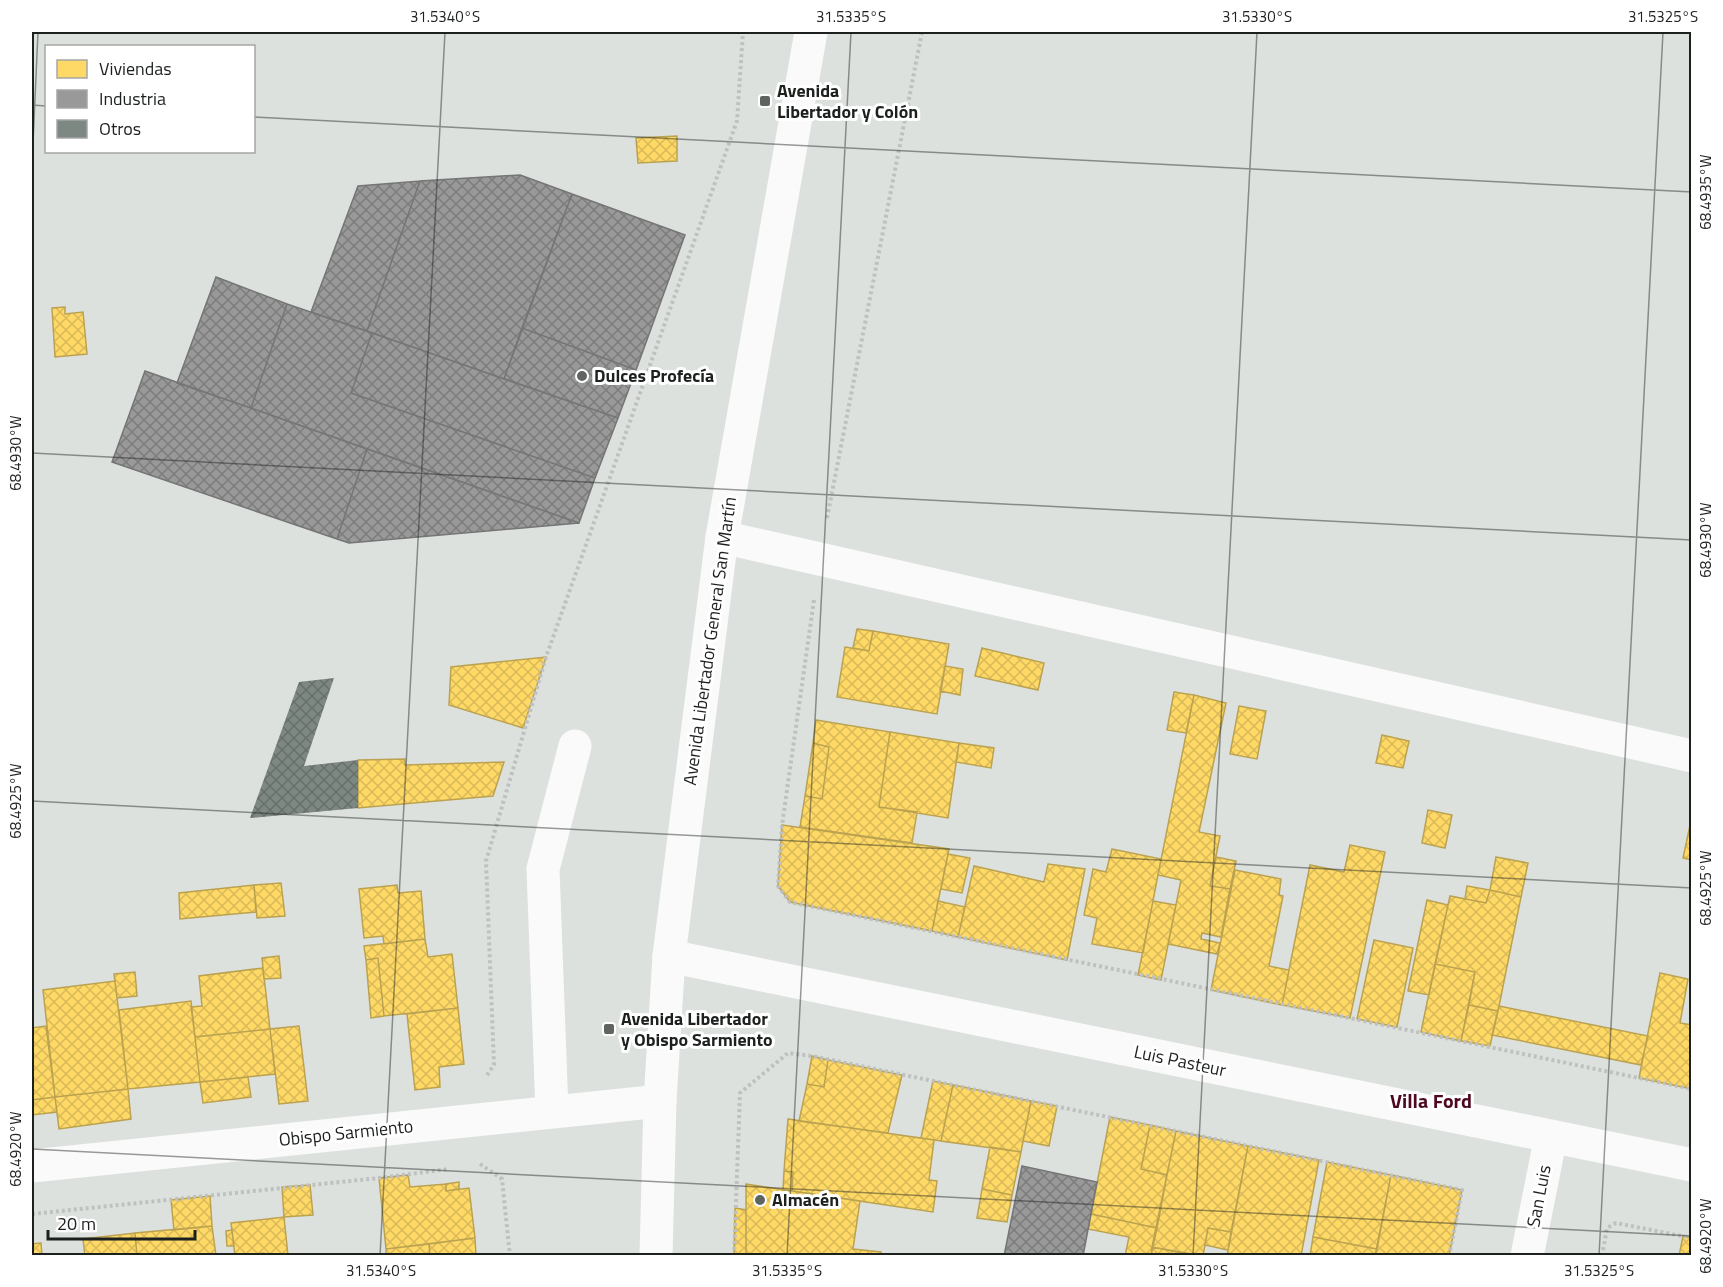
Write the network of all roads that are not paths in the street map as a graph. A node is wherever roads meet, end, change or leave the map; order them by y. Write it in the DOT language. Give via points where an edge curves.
graph roads {
  1 [pos="812,32"];
  2 [pos="722,537"];
  3 [pos="575,746"];
  4 [pos="1692,756"];
  5 [pos="669,956"];
  6 [pos="660,1101"];
  7 [pos="552,1112"];
  8 [pos="1551,1136"];
  9 [pos="1692,1165"];
  10 [pos="32,1166"];
  11 [pos="656,1256"];
  12 [pos="1527,1256"];
  1 -- 2 [label="street, Avenida Libertador General San Martín"];
  2 -- 4 [label="street"];
  2 -- 5 [label="street, Avenida Libertador General San Martín"];
  3 -- 7 [label="street" via="543,869"];
  5 -- 6 [label="street, Avenida Libertador General San Martín"];
  5 -- 8 [label="street, Luis Pasteur"];
  6 -- 7 [label="street, Obispo Sarmiento"];
  6 -- 11 [label="street, Avenida Libertador General San Martín"];
  7 -- 10 [label="street, Obispo Sarmiento"];
  8 -- 9 [label="street, Luis Pasteur"];
  8 -- 12 [label="street, San Luis"];
}
